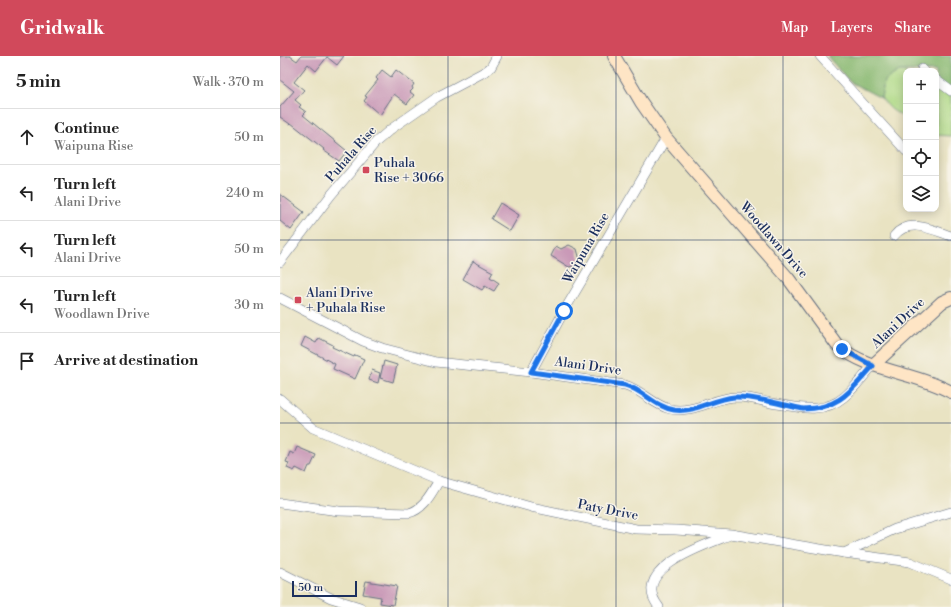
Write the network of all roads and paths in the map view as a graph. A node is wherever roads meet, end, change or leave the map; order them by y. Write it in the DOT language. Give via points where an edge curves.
graph roads {
  1 [pos="497,56"];
  2 [pos="614,56"];
  3 [pos="820,56"];
  4 [pos="939,82"];
  5 [pos="951,91"];
  6 [pos="666,138"];
  7 [pos="903,148"];
  8 [pos="894,236"];
  9 [pos="951,236"];
  10 [pos="280,262"];
  11 [pos="280,298"];
  12 [pos="951,298"];
  13 [pos="873,366"];
  14 [pos="531,372"];
  15 [pos="951,392"];
  16 [pos="280,399"];
  17 [pos="439,481"];
  18 [pos="280,503"];
  19 [pos="951,512"];
  20 [pos="731,534"];
  21 [pos="844,553"];
  22 [pos="280,572"];
  23 [pos="951,579"];
  24 [pos="360,607"];
  25 [pos="658,607"];
  1 -- 10 [label="street, Puhala Rise" via="486,71 437,97 390,129 376,142 331,195"];
  2 -- 6 [label="street, Woodlawn Drive"];
  3 -- 7 [label="street"];
  4 -- 5 [label="street"];
  6 -- 13 [label="street, Woodlawn Drive" via="788,278 837,344"];
  6 -- 14 [label="street, Waipuna Rise"];
  8 -- 9 [label="street" via="902,228 912,226"];
  11 -- 14 [label="street, Alani Drive" via="363,341 382,348 436,362"];
  12 -- 13 [label="street, Alani Drive" via="942,302"];
  13 -- 14 [label="street, Alani Drive" via="845,397 829,405 812,409 742,397 727,398 687,410 674,410 625,385"];
  13 -- 15 [label="street, Woodlawn Drive" via="936,384"];
  16 -- 17 [label="street, Paty Drive" via="313,428"];
  17 -- 18 [label="street" via="423,505 409,513 339,511"];
  17 -- 20 [label="street, Paty Drive" via="531,507 636,529"];
  19 -- 21 [label="street" via="895,529"];
  20 -- 21 [label="street, Paty Drive"];
  20 -- 25 [label="street" via="688,551 660,572 655,578 652,590"];
  21 -- 23 [label="street, Paty Drive" via="910,562"];
  22 -- 24 [label="street" via="331,598"];
}
